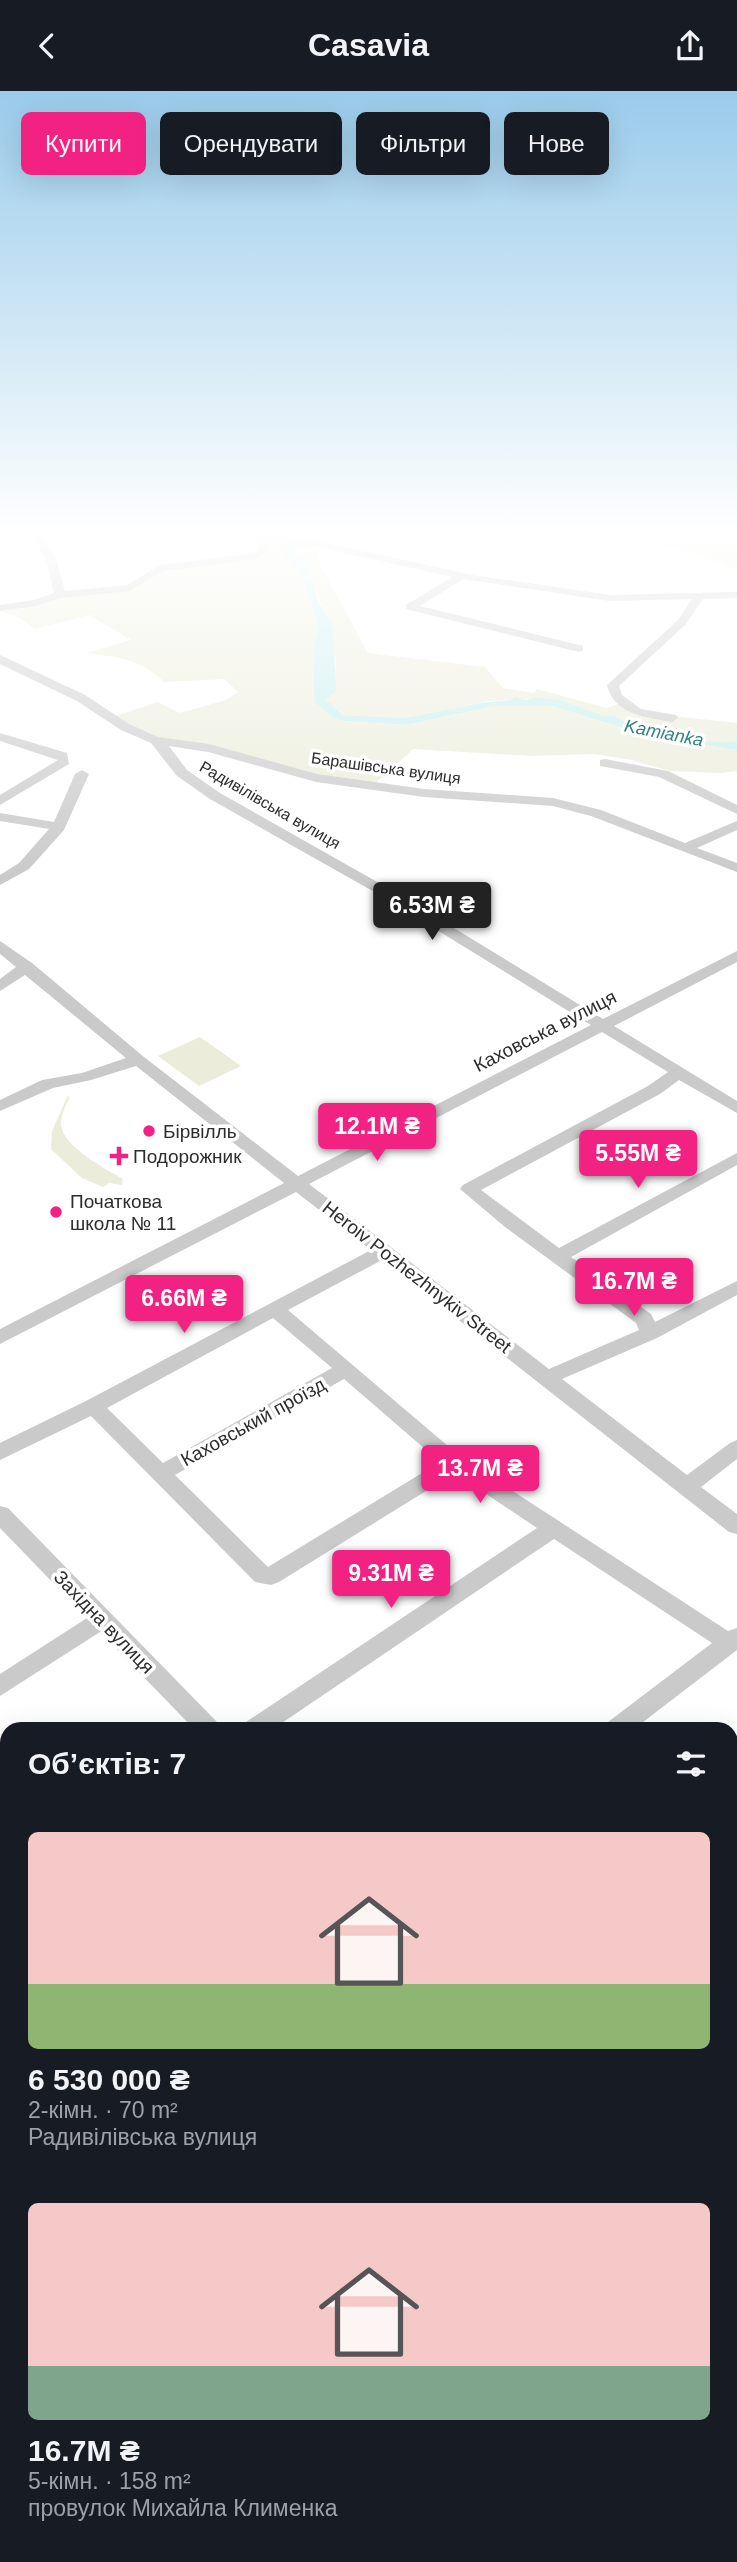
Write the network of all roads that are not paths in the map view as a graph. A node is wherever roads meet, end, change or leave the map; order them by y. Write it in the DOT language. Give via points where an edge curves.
graph roads {
  1 [pos="653,648"];
  2 [pos="0,659"];
  3 [pos="17,669"];
  4 [pos="0,678"];
  5 [pos="672,718"];
  6 [pos="1,738"];
  7 [pos="160,745"];
  8 [pos="604,763"];
  9 [pos="82,774"];
  10 [pos="0,801"];
  11 [pos="737,810"];
  12 [pos="0,817"];
  13 [pos="737,825"];
  14 [pos="59,827"];
  15 [pos="687,847"];
  16 [pos="737,869"];
  17 [pos="0,881"];
  18 [pos="0,946"];
  19 [pos="737,956"];
  20 [pos="27,965"];
  21 [pos="0,986"];
  22 [pos="603,1026"];
  23 [pos="138,1060"];
  24 [pos="679,1072"];
  25 [pos="0,1106"];
  26 [pos="737,1108"];
  27 [pos="737,1158"];
  28 [pos="297,1182"];
  29 [pos="384,1251"];
  30 [pos="559,1256"];
  31 [pos="737,1287"];
  32 [pos="275,1309"];
  33 [pos="650,1333"];
  34 [pos="0,1337"];
  35 [pos="344,1370"];
  36 [pos="546,1378"];
  37 [pos="93,1406"];
  38 [pos="737,1448"];
  39 [pos="0,1452"];
  40 [pos="455,1463"];
  41 [pos="162,1473"];
  42 [pos="686,1487"];
  43 [pos="0,1514"];
  44 [pos="737,1526"];
  45 [pos="553,1528"];
  46 [pos="101,1620"];
  47 [pos="733,1640"];
  48 [pos="0,1686"];
  49 [pos="202,1722"];
  50 [pos="264,1722"];
  51 [pos="625,1722"];
  1 -- 5 [label="street" via="613,685 616,697 637,712"];
  2 -- 3 [label="street, Барашівська вулиця"];
  3 -- 4 [label="street"];
  3 -- 7 [label="street, Барашівська вулиця" via="81,698"];
  6 -- 10 [label="street" via="64,760"];
  7 -- 15 [label="street, Барашівська вулиця" via="188,745 316,778 424,793 553,802"];
  7 -- 22 [label="street, Радивілівська вулиця" via="182,773 215,796 390,895"];
  8 -- 11 [label="street" via="663,774"];
  9 -- 14 [label="street"];
  12 -- 14 [label="street"];
  13 -- 15 [label="street"];
  14 -- 17 [label="street" via="24,866"];
  15 -- 16 [label="street, Барашівська вулиця"];
  18 -- 20 [label="street, Heroiv Pozhezhnykiv Street"];
  19 -- 22 [label="street, Каховська вулиця"];
  20 -- 21 [label="street"];
  20 -- 23 [label="street, Heroiv Pozhezhnykiv Street"];
  22 -- 24 [label="street, Радивілівська вулиця"];
  22 -- 28 [label="street, Каховська вулиця"];
  23 -- 25 [label="street" via="48,1084"];
  23 -- 28 [label="street, Heroiv Pozhezhnykiv Street"];
  24 -- 26 [label="street, Радивілівська вулиця"];
  24 -- 30 [label="street" via="654,1090 469,1189"];
  27 -- 30 [label="street"];
  28 -- 29 [label="street, Heroiv Pozhezhnykiv Street"];
  28 -- 34 [label="street, Каховська вулиця"];
  29 -- 32 [label="street"];
  29 -- 36 [label="street, Heroiv Pozhezhnykiv Street"];
  30 -- 33 [label="street" via="644,1319"];
  31 -- 33 [label="street"];
  32 -- 35 [label="street"];
  32 -- 37 [label="street"];
  33 -- 36 [label="street"];
  35 -- 40 [label="street"];
  35 -- 41 [label="street, Каховський проїзд"];
  36 -- 42 [label="street, Heroiv Pozhezhnykiv Street"];
  37 -- 39 [label="street"];
  37 -- 41 [label="street"];
  38 -- 42 [label="street"];
  40 -- 41 [label="street" via="268,1577 260,1575"];
  40 -- 45 [label="street"];
  42 -- 44 [label="street, Heroiv Pozhezhnykiv Street"];
  43 -- 46 [label="street, Західна вулиця"];
  45 -- 47 [label="street"];
  45 -- 50 [label="street"];
  46 -- 48 [label="street"];
  46 -- 49 [label="street, Західна вулиця"];
  47 -- 51 [label="street"];
}
